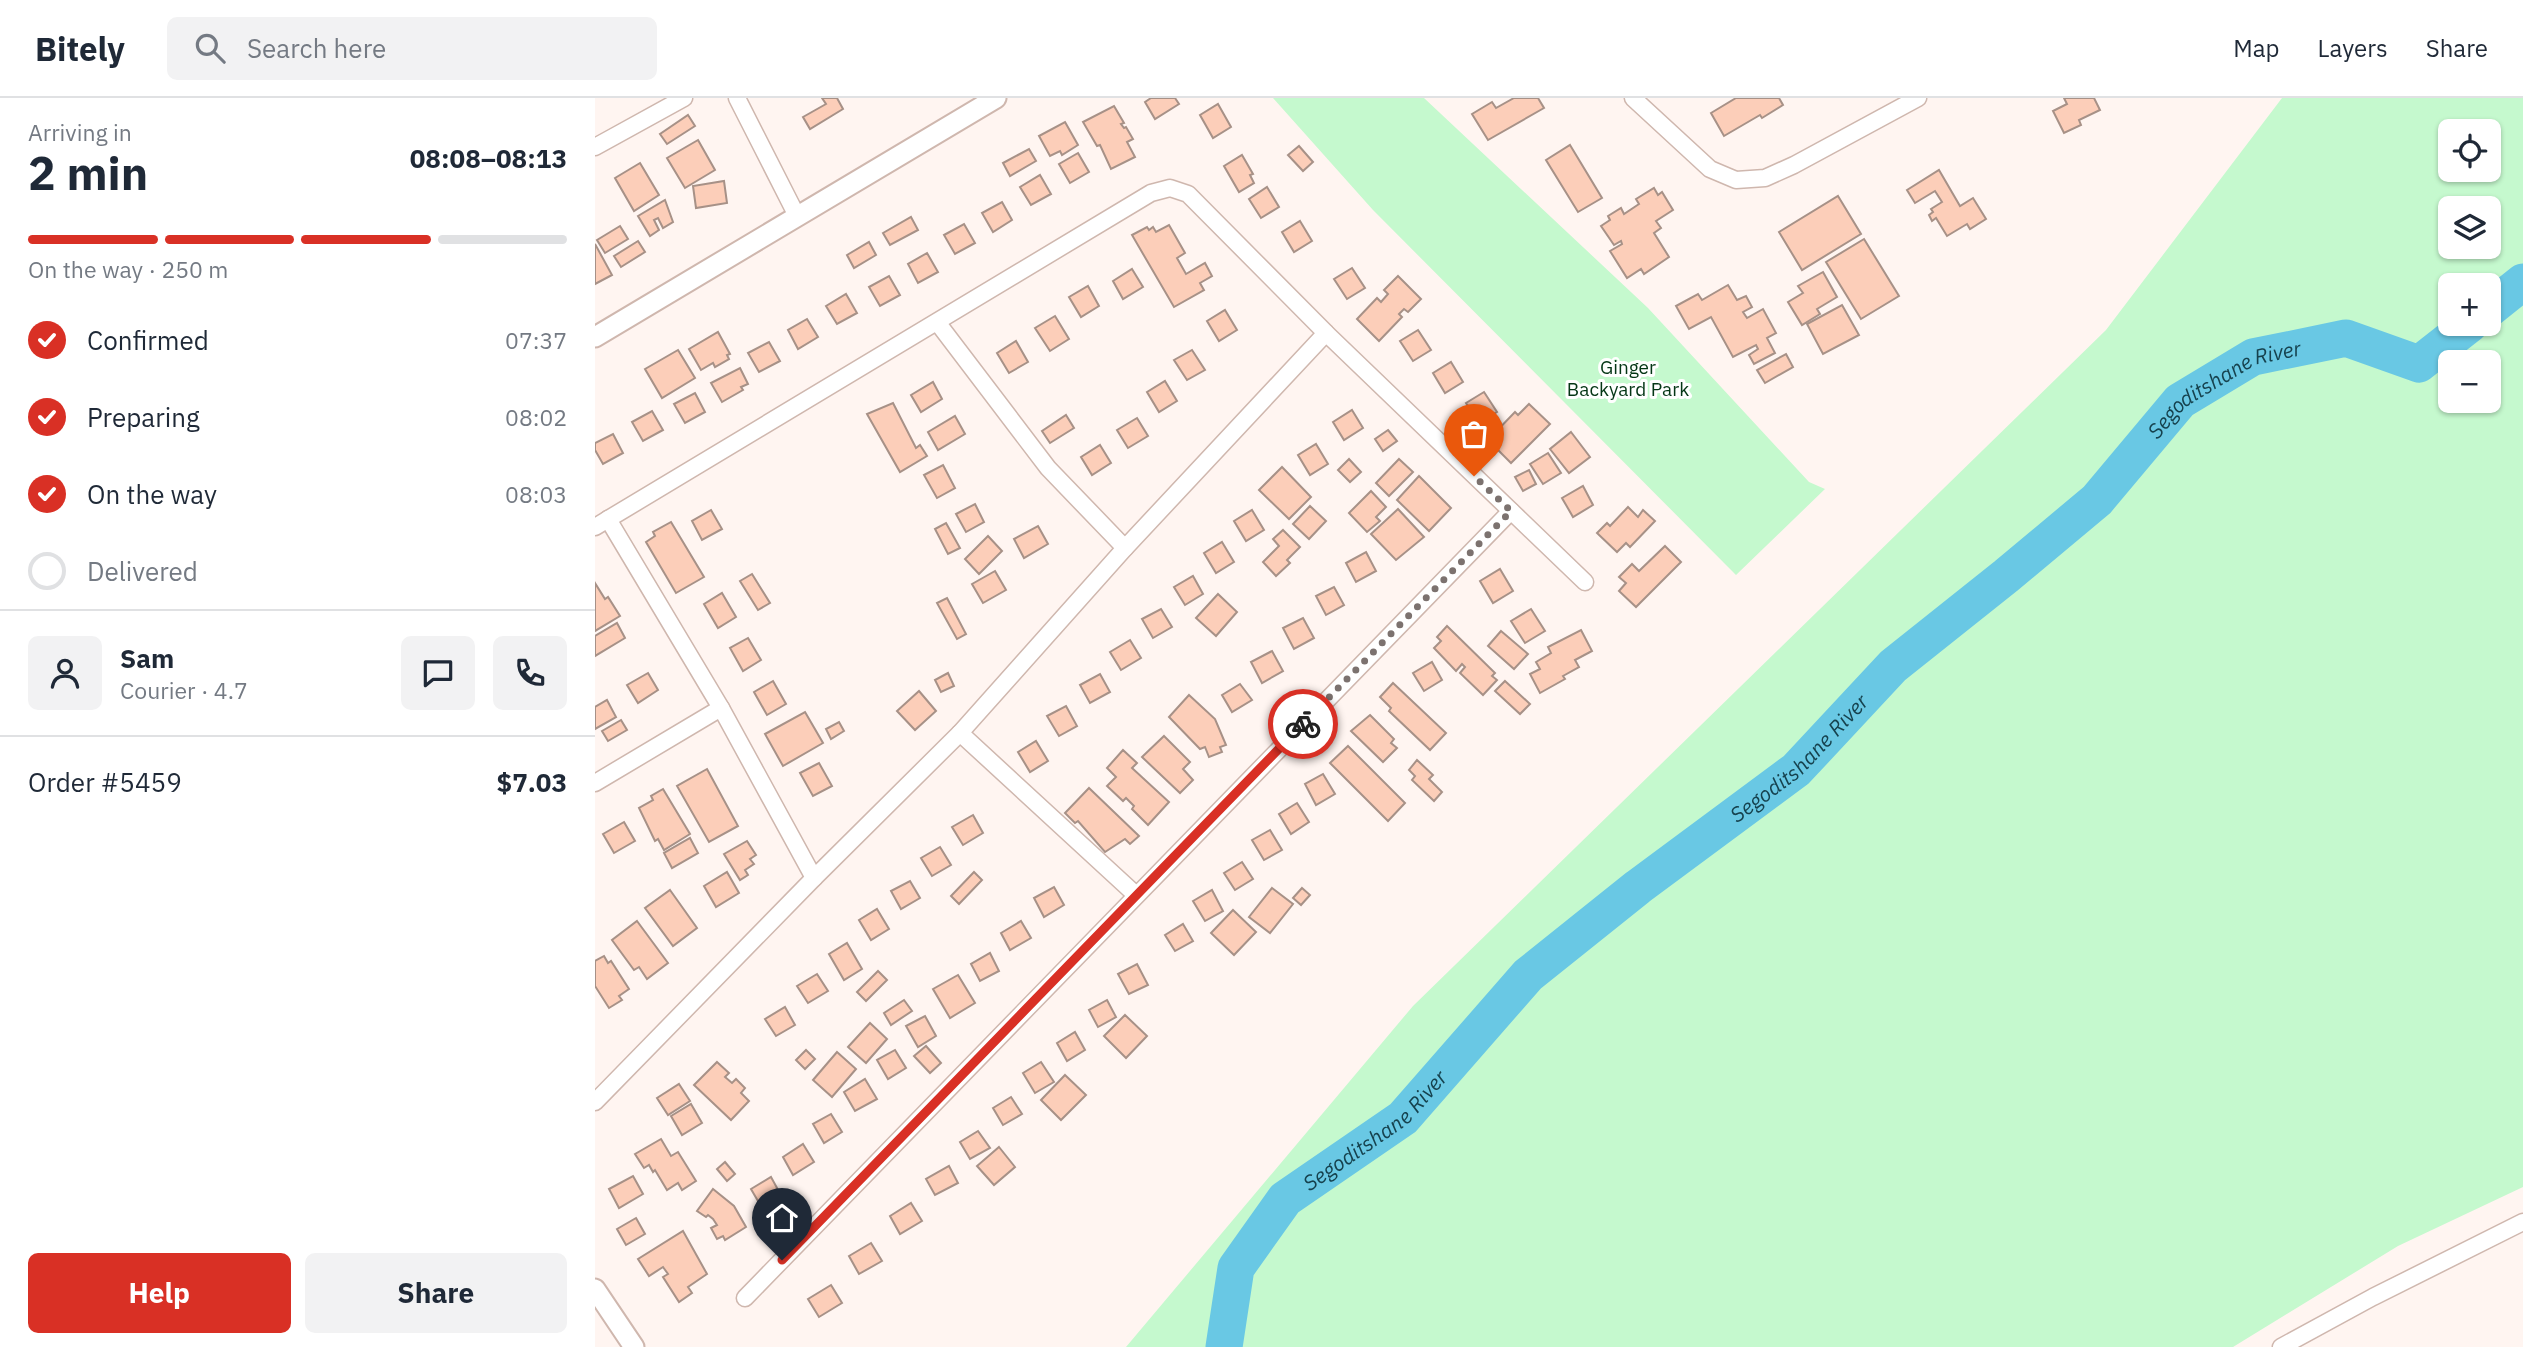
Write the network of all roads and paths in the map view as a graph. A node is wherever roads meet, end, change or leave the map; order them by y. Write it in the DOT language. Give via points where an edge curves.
graph roads {
  1 [pos="684,98"];
  2 [pos="737,98"];
  3 [pos="996,98"];
  4 [pos="1633,98"];
  5 [pos="1918,98"];
  6 [pos="595,147"];
  7 [pos="797,216"];
  8 [pos="937,322"];
  9 [pos="1326,333"];
  10 [pos="595,337"];
  11 [pos="1511,511"];
  12 [pos="601,523"];
  13 [pos="1125,548"];
  14 [pos="1585,582"];
  15 [pos="721,708"];
  16 [pos="960,733"];
  17 [pos="595,783"];
  18 [pos="814,878"];
  19 [pos="1136,895"];
  20 [pos="595,1102"];
  21 [pos="2523,1222"];
  22 [pos="595,1289"];
  23 [pos="745,1298"];
  24 [pos="634,1347"];
  25 [pos="2281,1347"];
  1 -- 6 [label="street"];
  2 -- 7 [label="street"];
  3 -- 7 [label="street"];
  4 -- 5 [label="street" via="1710,169 1736,180 1765,178 1794,165"];
  7 -- 10 [label="street"];
  8 -- 9 [label="street" via="1151,193 1170,188 1188,194"];
  8 -- 12 [label="street"];
  8 -- 13 [label="street" via="1048,468"];
  9 -- 11 [label="street"];
  9 -- 13 [label="street"];
  11 -- 14 [label="street"];
  11 -- 19 [label="street"];
  12 -- 15 [label="street"];
  13 -- 16 [label="street"];
  15 -- 17 [label="street"];
  15 -- 18 [label="street"];
  16 -- 18 [label="street"];
  16 -- 19 [label="street"];
  18 -- 20 [label="street"];
  19 -- 23 [label="street"];
  21 -- 25 [label="street"];
  22 -- 24 [label="street"];
}
